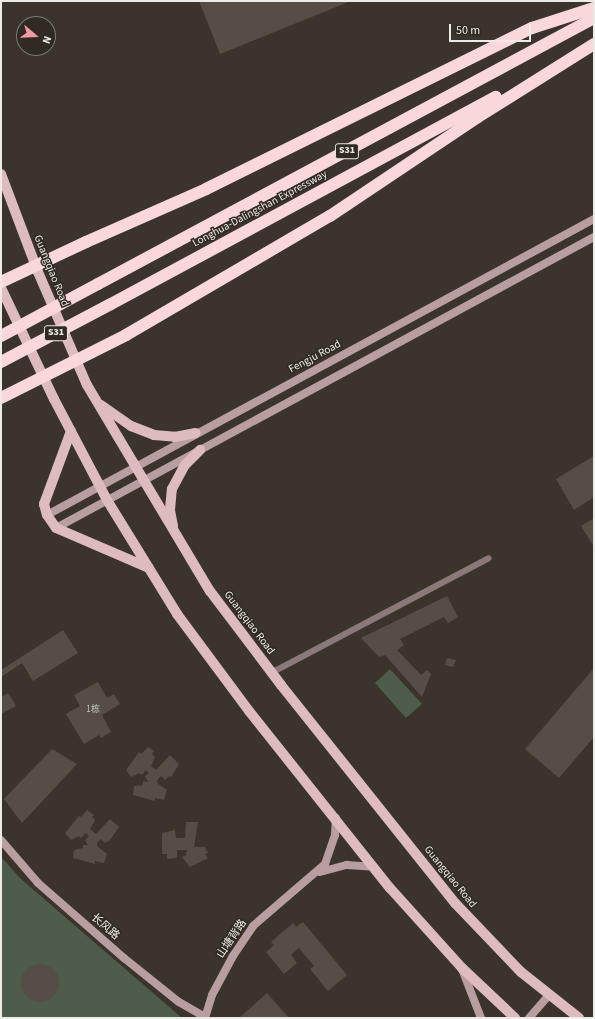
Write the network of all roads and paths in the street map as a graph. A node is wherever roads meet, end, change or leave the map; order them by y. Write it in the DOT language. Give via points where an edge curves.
graph roads {
  1 [pos="594,8"];
  2 [pos="594,18"];
  3 [pos="594,44"];
  4 [pos="1,174"];
  5 [pos="594,219"];
  6 [pos="594,237"];
  7 [pos="1,282"];
  8 [pos="1,288"];
  9 [pos="1,336"];
  10 [pos="1,362"];
  11 [pos="92,394"];
  12 [pos="1,398"];
  13 [pos="71,431"];
  14 [pos="196,433"];
  15 [pos="200,450"];
  16 [pos="134,466"];
  17 [pos="142,481"];
  18 [pos="100,486"];
  19 [pos="108,500"];
  20 [pos="47,515"];
  21 [pos="56,528"];
  22 [pos="176,536"];
  23 [pos="489,558"];
  24 [pos="149,568"];
  25 [pos="271,673"];
  26 [pos="336,818"];
  27 [pos="1,840"];
  28 [pos="374,867"];
  29 [pos="317,873"];
  30 [pos="462,968"];
  31 [pos="548,996"];
  32 [pos="205,1018"];
  33 [pos="481,1018"];
  34 [pos="515,1018"];
  35 [pos="529,1018"];
  36 [pos="579,1018"];
  1 -- 7 [label="highway, bridge" via="532,28 206,189"];
  2 -- 9 [label="highway, Longhua-Dalingshan Expressway / S31, bridge"];
  3 -- 10 [label="highway, Longhua-Dalingshan Expressway / S31, bridge"];
  3 -- 12 [label="highway, bridge" via="478,117 330,216 126,335"];
  4 -- 11 [label="main road, Guangqiao Road" via="38,272"];
  5 -- 14 [label="street, Fengju Road"];
  6 -- 15 [label="street"];
  8 -- 13 [label="main road"];
  11 -- 14 [label="main road" via="108,411 143,431 164,437"];
  11 -- 16 [label="main road, Guangqiao Road"];
  13 -- 18 [label="main road"];
  13 -- 20 [label="main road" via="44,504"];
  14 -- 16 [label="street, Fengju Road"];
  15 -- 17 [label="street"];
  15 -- 22 [label="main road" via="184,466 172,490 170,510"];
  16 -- 17 [label="main road, Guangqiao Road"];
  16 -- 18 [label="street, Fengju Road"];
  17 -- 19 [label="street"];
  17 -- 22 [label="main road, Guangqiao Road"];
  18 -- 19 [label="main road"];
  18 -- 20 [label="street, Fengju Road"];
  19 -- 21 [label="street"];
  19 -- 24 [label="main road"];
  20 -- 21 [label="main road"];
  21 -- 24 [label="main road"];
  22 -- 25 [label="main road, Guangqiao Road" via="210,591"];
  23 -- 25 [label="lane"];
  24 -- 26 [label="main road" via="177,614 249,711"];
  25 -- 31 [label="main road, Guangqiao Road" via="455,903 486,937"];
  26 -- 28 [label="main road"];
  26 -- 29 [label="street" via="329,857"];
  27 -- 32 [label="street, 长风路" via="38,883 124,958 179,1002"];
  28 -- 29 [label="street" via="342,865"];
  28 -- 30 [label="main road"];
  29 -- 32 [label="street, 山塘背路" via="253,926 232,956 212,995"];
  30 -- 33 [label="street"];
  30 -- 34 [label="main road"];
  31 -- 35 [label="street"];
  31 -- 36 [label="main road, Guangqiao Road"];
}
